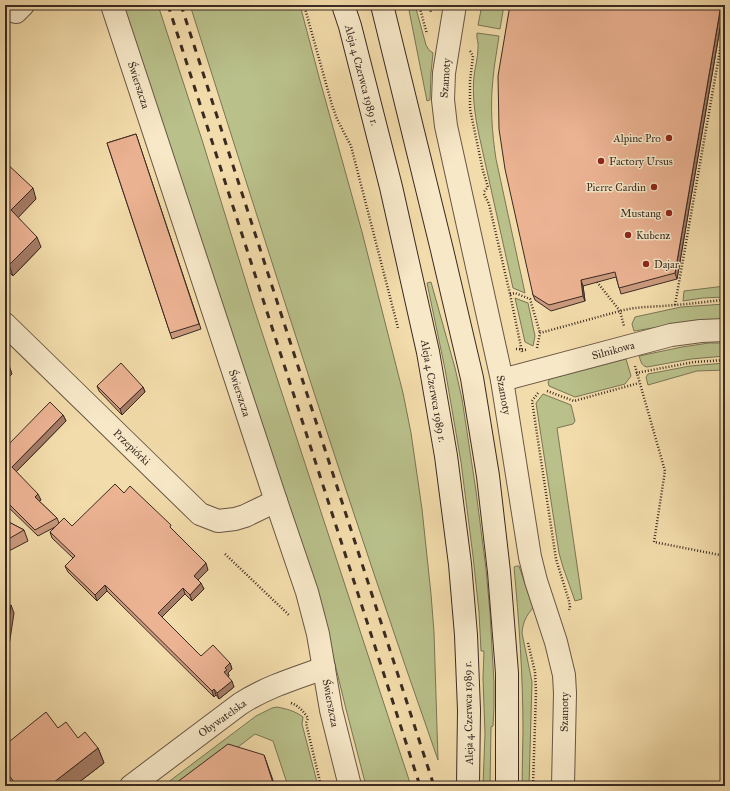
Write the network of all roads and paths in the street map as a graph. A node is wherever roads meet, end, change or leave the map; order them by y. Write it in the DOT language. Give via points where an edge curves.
graph roads {
  1 [pos="9,5"];
  2 [pos="23,5"];
  3 [pos="112,5"];
  4 [pos="304,5"];
  5 [pos="343,5"];
  6 [pos="382,5"];
  7 [pos="419,5"];
  8 [pos="455,5"];
  9 [pos="725,22"];
  10 [pos="428,37"];
  11 [pos="470,50"];
  12 [pos="465,54"];
  13 [pos="481,187"];
  14 [pos="597,282"];
  15 [pos="510,294"];
  16 [pos="506,295"];
  17 [pos="725,300"];
  18 [pos="675,306"];
  19 [pos="620,311"];
  20 [pos="5,324"];
  21 [pos="399,330"];
  22 [pos="725,330"];
  23 [pos="626,333"];
  24 [pos="540,334"];
  25 [pos="536,353"];
  26 [pos="522,355"];
  27 [pos="725,360"];
  28 [pos="634,366"];
  29 [pos="636,373"];
  30 [pos="502,380"];
  31 [pos="639,383"];
  32 [pos="276,501"];
  33 [pos="225,554"];
  34 [pos="725,556"];
  35 [pos="568,613"];
  36 [pos="294,620"];
  37 [pos="527,640"];
  38 [pos="324,668"];
  39 [pos="289,702"];
  40 [pos="636,782"];
  41 [pos="131,786"];
  42 [pos="321,786"];
  43 [pos="350,786"];
  44 [pos="468,786"];
  45 [pos="507,786"];
  46 [pos="533,786"];
  47 [pos="563,786"];
  48 [pos="634,786"];
  1 -- 2 [label="street" via="16,12"];
  3 -- 32 [label="street, Świerszcza"];
  4 -- 21 [label="path" via="332,105 351,146"];
  5 -- 44 [label="street, Aleja 4 Czerwca 1989 r." via="391,187 428,352 446,456 466,636 470,710"];
  6 -- 45 [label="street" via="472,378 487,469 507,674"];
  7 -- 10 [label="path"];
  8 -- 30 [label="street, Szamoty" via="444,73 443,100 446,126"];
  9 -- 18 [label="path"];
  11 -- 12 [label="path"];
  13 -- 15 [label="path" via="489,204"];
  14 -- 19 [label="path"];
  15 -- 16 [label="path"];
  15 -- 24 [label="path" via="515,293 530,299"];
  15 -- 26 [label="path"];
  17 -- 18 [label="path"];
  18 -- 19 [label="path"];
  19 -- 23 [label="path"];
  19 -- 24 [label="path"];
  20 -- 32 [label="street, Przepiórki" via="200,514 218,521 235,519"];
  22 -- 30 [label="street, Silnikowa" via="670,335"];
  24 -- 25 [label="path"];
  27 -- 29 [label="path" via="694,362"];
  28 -- 29 [label="path"];
  29 -- 31 [label="path"];
  30 -- 47 [label="street, Szamoty" via="530,557 564,675"];
  31 -- 34 [label="path" via="665,471 654,542"];
  31 -- 35 [label="path" via="574,401 541,390 532,402 556,559 569,601"];
  32 -- 38 [label="street, Świerszcza" via="307,592"];
  33 -- 36 [label="path"];
  37 -- 46 [label="path" via="535,672 536,692"];
  38 -- 41 [label="street, Obywatelska" via="252,696"];
  38 -- 43 [label="street, Świerszcza" via="331,710"];
  39 -- 42 [label="path" via="296,705 308,718 306,723"];
  40 -- 48 [label="path"];
}
